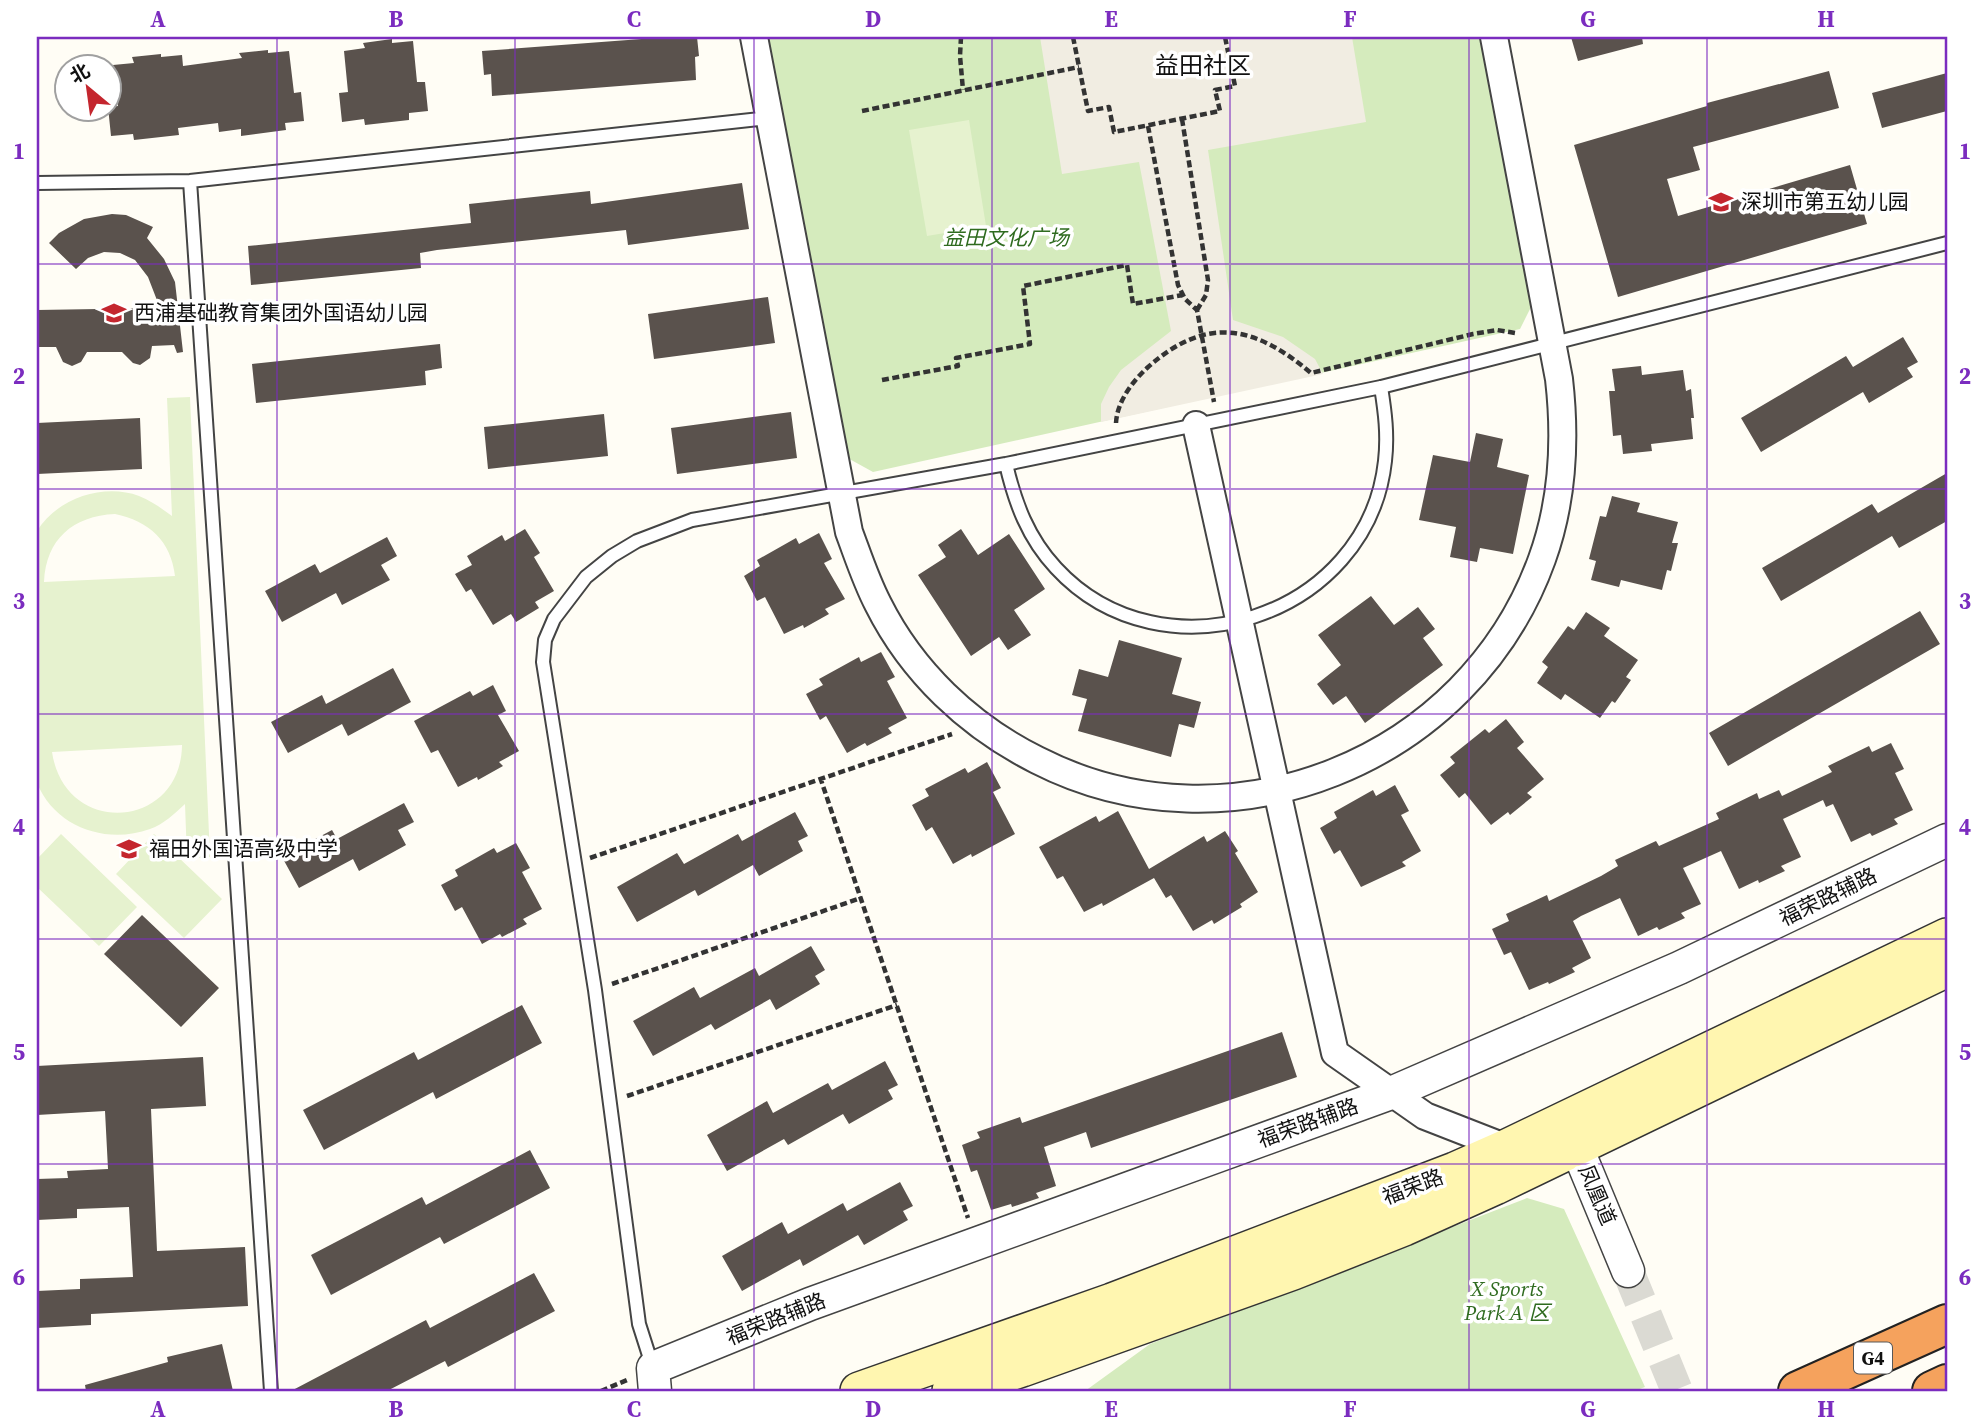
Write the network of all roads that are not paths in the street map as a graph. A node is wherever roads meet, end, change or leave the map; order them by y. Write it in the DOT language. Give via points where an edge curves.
graph roads {
  1 [pos="754,37"];
  2 [pos="1494,37"];
  3 [pos="769,118"];
  4 [pos="190,181"];
  5 [pos="37,183"];
  6 [pos="1947,243"];
  7 [pos="1552,343"];
  8 [pos="1381,387"];
  9 [pos="1206,423"];
  10 [pos="1006,464"];
  11 [pos="841,493"];
  12 [pos="1240,622"];
  13 [pos="1277,791"];
  14 [pos="1947,840"];
  15 [pos="1947,937"];
  16 [pos="1947,968"];
  17 [pos="1391,1093"];
  18 [pos="1571,1133"];
  19 [pos="1507,1148"];
  20 [pos="1628,1271"];
  21 [pos="1947,1324"];
  22 [pos="654,1380"];
  23 [pos="1947,1384"];
  24 [pos="271,1391"];
  25 [pos="859,1391"];
  26 [pos="951,1391"];
  27 [pos="1798,1391"];
  28 [pos="1932,1391"];
  1 -- 3 [label="street"];
  2 -- 7 [label="street"];
  3 -- 4 [label="lane"];
  3 -- 11 [label="street"];
  4 -- 5 [label="lane"];
  4 -- 24 [label="lane"];
  6 -- 7 [label="lane"];
  7 -- 8 [label="lane"];
  7 -- 13 [label="street" via="1563,415 1560,488 1542,559 1510,625 1466,684 1410,732 1347,768"];
  8 -- 9 [label="lane"];
  8 -- 12 [label="lane" via="1387,424 1385,462 1376,499 1360,534 1337,565 1308,590 1276,610"];
  9 -- 10 [label="lane"];
  9 -- 12 [label="street"];
  10 -- 11 [label="lane"];
  10 -- 12 [label="lane" via="1015,501 1032,537 1056,569 1087,595 1122,614 1160,625 1200,628"];
  11 -- 13 [label="street" via="858,557 898,639 921,670 978,725 1056,770 1143,795 1187,800"];
  11 -- 22 [label="lane" via="692,520 662,530 612,556 586,576 554,619 545,640 542,662 595,990 639,1324"];
  12 -- 13 [label="street"];
  13 -- 17 [label="street" via="1335,1053"];
  14 -- 17 [label="street, 福荣路辅路" via="1679,968"];
  15 -- 18 [label="main road, 福荣路"];
  16 -- 18 [label="main road, 福荣路"];
  17 -- 19 [label="street" via="1425,1116"];
  17 -- 22 [label="street, 福荣路辅路" via="810,1304"];
  18 -- 19 [label="main road, 福荣路"];
  18 -- 20 [label="street, 凤凰道"];
  18 -- 26 [label="main road, 福荣路" via="1404,1227 1293,1271"];
  19 -- 25 [label="main road, 福荣路" via="1294,1234"];
  21 -- 27 [label="highway, G4"];
  23 -- 28 [label="highway"];
}
